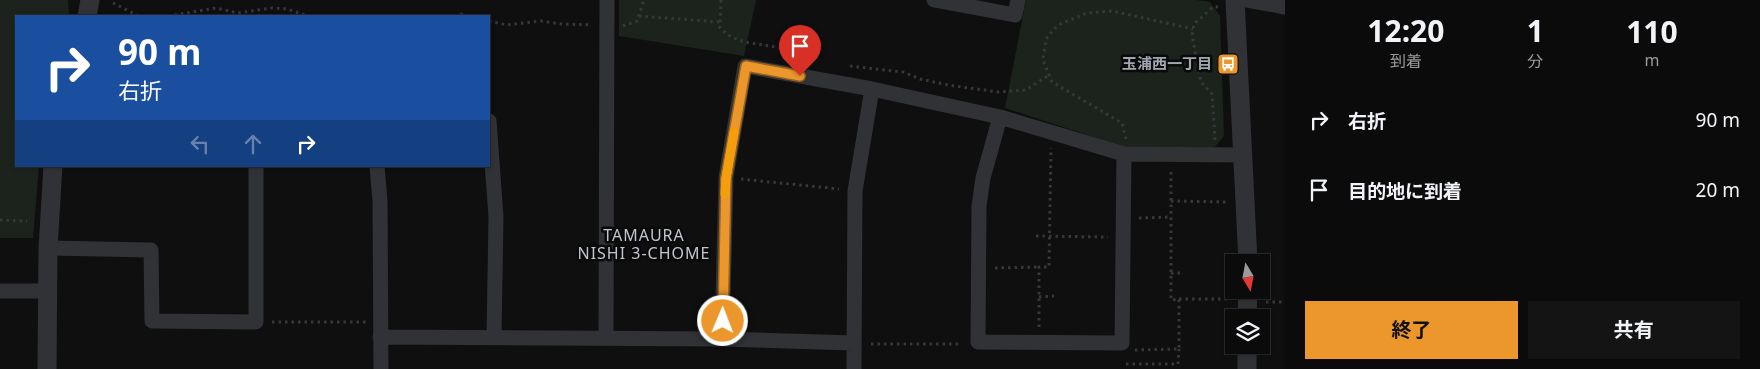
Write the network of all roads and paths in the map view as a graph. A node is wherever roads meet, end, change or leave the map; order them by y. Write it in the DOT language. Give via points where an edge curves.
graph roads {
  1 [pos="90,0"];
  2 [pos="607,0"];
  3 [pos="721,0"];
  4 [pos="934,0"];
  5 [pos="1018,0"];
  6 [pos="1247,0"];
  7 [pos="113,3"];
  8 [pos="1228,4"];
  9 [pos="1285,7"];
  10 [pos="87,15"];
  11 [pos="137,15"];
  12 [pos="174,15"];
  13 [pos="304,15"];
  14 [pos="639,16"];
  15 [pos="490,21"];
  16 [pos="541,21"];
  17 [pos="721,22"];
  18 [pos="1194,29"];
  19 [pos="807,59"];
  20 [pos="847,66"];
  21 [pos="1049,75"];
  22 [pos="872,89"];
  23 [pos="1000,117"];
  24 [pos="1051,132"];
  25 [pos="490,135"];
  26 [pos="1222,141"];
  27 [pos="1125,154"];
  28 [pos="1171,155"];
  29 [pos="1243,155"];
  30 [pos="53,167"];
  31 [pos="256,167"];
  32 [pos="377,167"];
  33 [pos="726,178"];
  34 [pos="855,191"];
  35 [pos="1171,201"];
  36 [pos="1232,202"];
  37 [pos="1171,217"];
  38 [pos="1124,218"];
  39 [pos="0,220"];
  40 [pos="27,221"];
  41 [pos="1036,236"];
  42 [pos="1050,236"];
  43 [pos="1123,237"];
  44 [pos="48,248"];
  45 [pos="1248,254"];
  46 [pos="1039,267"];
  47 [pos="979,269"];
  48 [pos="1171,273"];
  49 [pos="1183,273"];
  50 [pos="0,291"];
  51 [pos="46,291"];
  52 [pos="1054,296"];
  53 [pos="1225,296"];
  54 [pos="1038,298"];
  55 [pos="1179,299"];
  56 [pos="1262,302"];
  57 [pos="1285,302"];
  58 [pos="256,322"];
  59 [pos="380,329"];
  60 [pos="494,337"];
  61 [pos="606,338"];
  62 [pos="722,339"];
  63 [pos="978,342"];
  64 [pos="1039,342"];
  65 [pos="854,343"];
  66 [pos="1122,343"];
  67 [pos="1179,349"];
  68 [pos="1247,354"];
  69 [pos="1126,364"];
  70 [pos="1145,364"];
  71 [pos="47,369"];
  72 [pos="381,369"];
  73 [pos="854,369"];
  74 [pos="1145,369"];
  75 [pos="1247,369"];
  1 -- 10 [label="street"];
  2 -- 61 [label="street"];
  3 -- 17 [label="path"];
  4 -- 5 [label="street" via="1015,15"];
  6 -- 9 [label="street"];
  7 -- 11 [label="path"];
  8 -- 18 [label="path" via="1213,8 1194,24"];
  8 -- 29 [label="street"];
  12 -- 13 [label="path" via="216,8 238,13 279,9"];
  14 -- 17 [label="path"];
  15 -- 16 [label="path" via="507,25"];
  17 -- 19 [label="path" via="720,28 730,38 756,46 778,48"];
  18 -- 21 [label="path" via="1112,11 1087,13 1058,25 1046,39 1043,60"];
  18 -- 26 [label="path" via="1192,35 1202,82 1212,94 1215,142"];
  20 -- 21 [label="path" via="903,72 948,86 998,92 1026,90"];
  21 -- 27 [label="path" via="1058,86 1122,123 1126,132"];
  22 -- 23 [label="street"];
  22 -- 33 [label="street" via="746,66"];
  22 -- 34 [label="street"];
  23 -- 24 [label="street"];
  23 -- 47 [label="street" via="980,196"];
  24 -- 27 [label="street"];
  24 -- 42 [label="path"];
  25 -- 60 [label="street" via="496,217"];
  27 -- 28 [label="street"];
  27 -- 38 [label="street"];
  28 -- 29 [label="street"];
  28 -- 35 [label="path"];
  29 -- 45 [label="street"];
  30 -- 44 [label="street"];
  31 -- 58 [label="street"];
  32 -- 59 [label="street"];
  33 -- 34 [label="path"];
  33 -- 62 [label="street"];
  34 -- 65 [label="street"];
  35 -- 36 [label="path"];
  35 -- 37 [label="path"];
  37 -- 38 [label="path"];
  37 -- 48 [label="path"];
  38 -- 43 [label="street"];
  39 -- 40 [label="path"];
  41 -- 42 [label="path"];
  42 -- 43 [label="path"];
  42 -- 46 [label="path" via="1049,267"];
  43 -- 66 [label="street"];
  44 -- 51 [label="street"];
  44 -- 58 [label="street" via="151,250 152,321"];
  46 -- 47 [label="path"];
  46 -- 54 [label="path"];
  47 -- 63 [label="street"];
  48 -- 49 [label="path"];
  48 -- 55 [label="path" via="1171,300"];
  50 -- 51 [label="street"];
  51 -- 71 [label="street"];
  52 -- 54 [label="path"];
  53 -- 55 [label="path"];
  54 -- 64 [label="path"];
  55 -- 67 [label="path"];
  56 -- 57 [label="path"];
  58 -- 59 [label="path"];
  59 -- 60 [label="street"];
  59 -- 72 [label="street"];
  60 -- 61 [label="street"];
  61 -- 62 [label="street"];
  62 -- 65 [label="street"];
  63 -- 64 [label="street"];
  63 -- 65 [label="path"];
  64 -- 66 [label="street"];
  65 -- 73 [label="street"];
  66 -- 67 [label="path" via="1131,350"];
  67 -- 70 [label="path" via="1178,364"];
  68 -- 75 [label="street"];
  69 -- 70 [label="path"];
  70 -- 74 [label="path"];
}
